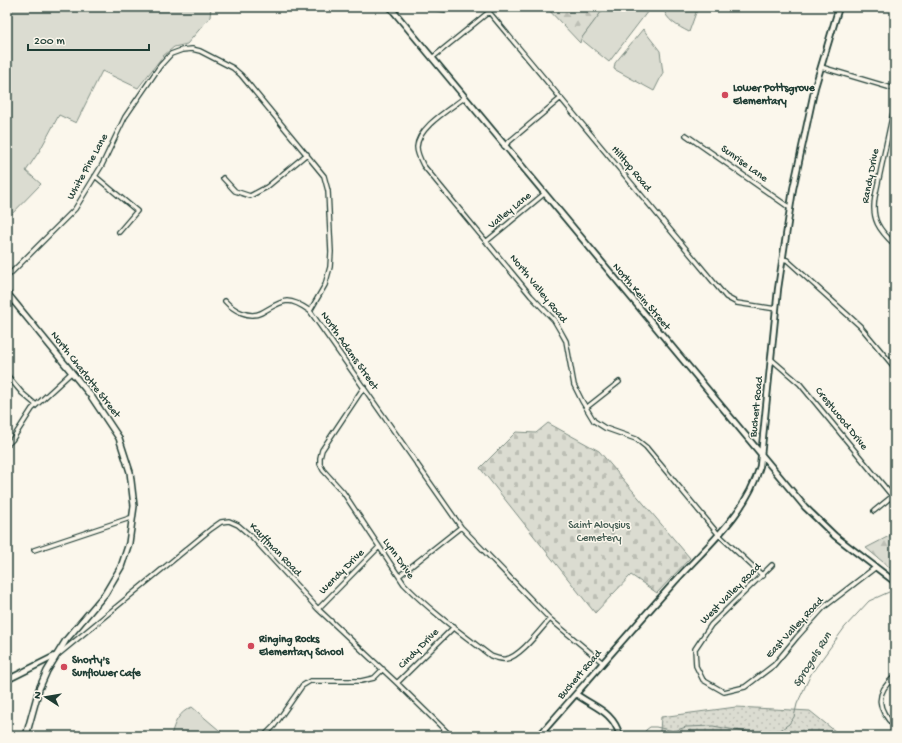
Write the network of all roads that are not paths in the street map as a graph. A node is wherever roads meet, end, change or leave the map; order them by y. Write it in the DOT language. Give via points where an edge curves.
graph roads {
  1 [pos="390,7"];
  2 [pos="495,7"];
  3 [pos="839,7"];
  4 [pos="489,12"];
  5 [pos="171,54"];
  6 [pos="432,58"];
  7 [pos="821,67"];
  8 [pos="895,89"];
  9 [pos="464,98"];
  10 [pos="561,98"];
  11 [pos="895,103"];
  12 [pos="686,135"];
  13 [pos="504,146"];
  14 [pos="307,154"];
  15 [pos="95,176"];
  16 [pos="223,178"];
  17 [pos="544,194"];
  18 [pos="790,208"];
  19 [pos="119,232"];
  20 [pos="487,241"];
  21 [pos="895,245"];
  22 [pos="782,259"];
  23 [pos="7,277"];
  24 [pos="7,293"];
  25 [pos="225,301"];
  26 [pos="776,309"];
  27 [pos="310,311"];
  28 [pos="771,359"];
  29 [pos="895,368"];
  30 [pos="71,372"];
  31 [pos="7,375"];
  32 [pos="619,382"];
  33 [pos="364,387"];
  34 [pos="35,404"];
  35 [pos="586,408"];
  36 [pos="7,445"];
  37 [pos="761,454"];
  38 [pos="893,495"];
  39 [pos="874,512"];
  40 [pos="133,517"];
  41 [pos="461,527"];
  42 [pos="719,535"];
  43 [pos="379,547"];
  44 [pos="34,550"];
  45 [pos="772,565"];
  46 [pos="876,568"];
  47 [pos="399,576"];
  48 [pos="763,576"];
  49 [pos="895,582"];
  50 [pos="318,609"];
  51 [pos="550,619"];
  52 [pos="454,627"];
  53 [pos="55,656"];
  54 [pos="603,663"];
  55 [pos="383,669"];
  56 [pos="895,676"];
  57 [pos="7,680"];
  58 [pos="397,683"];
  59 [pos="724,692"];
  60 [pos="576,694"];
  61 [pos="895,727"];
  62 [pos="26,736"];
  63 [pos="264,736"];
  64 [pos="451,736"];
  65 [pos="539,736"];
  66 [pos="620,736"];
  1 -- 6 [label="street, North Keim Street"];
  2 -- 4 [label="street"];
  3 -- 7 [label="street, Buchert Road"];
  4 -- 6 [label="street"];
  4 -- 10 [label="street, Hilltop Road"];
  5 -- 14 [label="street, North Adams Street" via="192,49 233,68"];
  5 -- 15 [label="street, White Pine Lane" via="125,117"];
  6 -- 9 [label="street, North Keim Street"];
  7 -- 8 [label="street"];
  7 -- 18 [label="street, Buchert Road"];
  9 -- 13 [label="street, North Keim Street"];
  9 -- 20 [label="street, North Valley Road" via="425,130 419,138 417,147 423,165"];
  10 -- 13 [label="street"];
  10 -- 26 [label="street, Hilltop Road" via="728,298 737,303"];
  11 -- 21 [label="street, Randy Drive" via="874,208 878,227"];
  12 -- 18 [label="street, Sunrise Lane"];
  13 -- 17 [label="street, North Keim Street"];
  14 -- 16 [label="street" via="267,187 250,196 235,191"];
  14 -- 27 [label="street, North Adams Street" via="324,176 328,191 331,252 328,278"];
  15 -- 19 [label="street" via="137,212"];
  15 -- 23 [label="street, White Pine Lane" via="75,209"];
  17 -- 20 [label="street, Valley Lane"];
  17 -- 37 [label="street, North Keim Street"];
  18 -- 22 [label="street, Buchert Road"];
  20 -- 35 [label="street, North Valley Road" via="531,296 554,320 566,342 574,385"];
  22 -- 26 [label="street, Buchert Road"];
  22 -- 29 [label="street" via="787,260 860,326"];
  24 -- 30 [label="main road, North Charlotte Street"];
  25 -- 27 [label="street" via="237,311 252,315 288,301"];
  26 -- 28 [label="street, Buchert Road"];
  27 -- 33 [label="street, North Adams Street"];
  28 -- 37 [label="street, Buchert Road"];
  28 -- 38 [label="street, Crestwood Drive" via="800,384"];
  30 -- 34 [label="street"];
  30 -- 40 [label="main road, North Charlotte Street" via="119,438 130,472"];
  31 -- 34 [label="street"];
  32 -- 35 [label="street"];
  33 -- 41 [label="street, North Adams Street"];
  33 -- 43 [label="street, Lynn Drive" via="322,450 320,464 343,492"];
  34 -- 36 [label="street"];
  35 -- 42 [label="street, North Valley Road" via="594,421 605,428 636,438 646,447"];
  37 -- 42 [label="street, Buchert Road" via="758,473 744,502"];
  37 -- 46 [label="street, North Keim Street" via="813,516"];
  38 -- 39 [label="street, Crestwood Drive"];
  40 -- 44 [label="street"];
  40 -- 53 [label="main road, North Charlotte Street" via="129,546 113,582"];
  41 -- 47 [label="street"];
  41 -- 51 [label="street, North Adams Street"];
  42 -- 48 [label="street, North Valley Road"];
  42 -- 54 [label="street, Buchert Road"];
  43 -- 47 [label="street, Lynn Drive"];
  43 -- 50 [label="street, Wendy Drive"];
  45 -- 48 [label="street, West Valley Road"];
  46 -- 49 [label="street, North Keim Street"];
  46 -- 59 [label="street, East Valley Road" via="824,607 774,665 745,687"];
  47 -- 52 [label="street, Lynn Drive" via="414,594"];
  48 -- 59 [label="street, West Valley Road" via="711,625 695,649 696,666 703,680"];
  50 -- 53 [label="street, Kauffman Road" via="253,538 238,525 229,521 221,522"];
  50 -- 55 [label="street, Kauffman Road"];
  51 -- 52 [label="street, Lynn Drive" via="521,650 505,660 491,656"];
  51 -- 54 [label="street, North Adams Street"];
  52 -- 58 [label="street, Cindy Drive"];
  53 -- 57 [label="street, Kauffman Road"];
  53 -- 62 [label="main road, North Charlotte Street" via="38,689"];
  54 -- 60 [label="street, Buchert Road"];
  55 -- 58 [label="street, Kauffman Road"];
  55 -- 63 [label="street" via="374,678 361,681 310,681 302,686"];
  56 -- 61 [label="street" via="886,683 880,700 884,714"];
  58 -- 64 [label="street, Kauffman Road"];
  60 -- 65 [label="street, Buchert Road"];
  60 -- 66 [label="street" via="611,717"];
}
